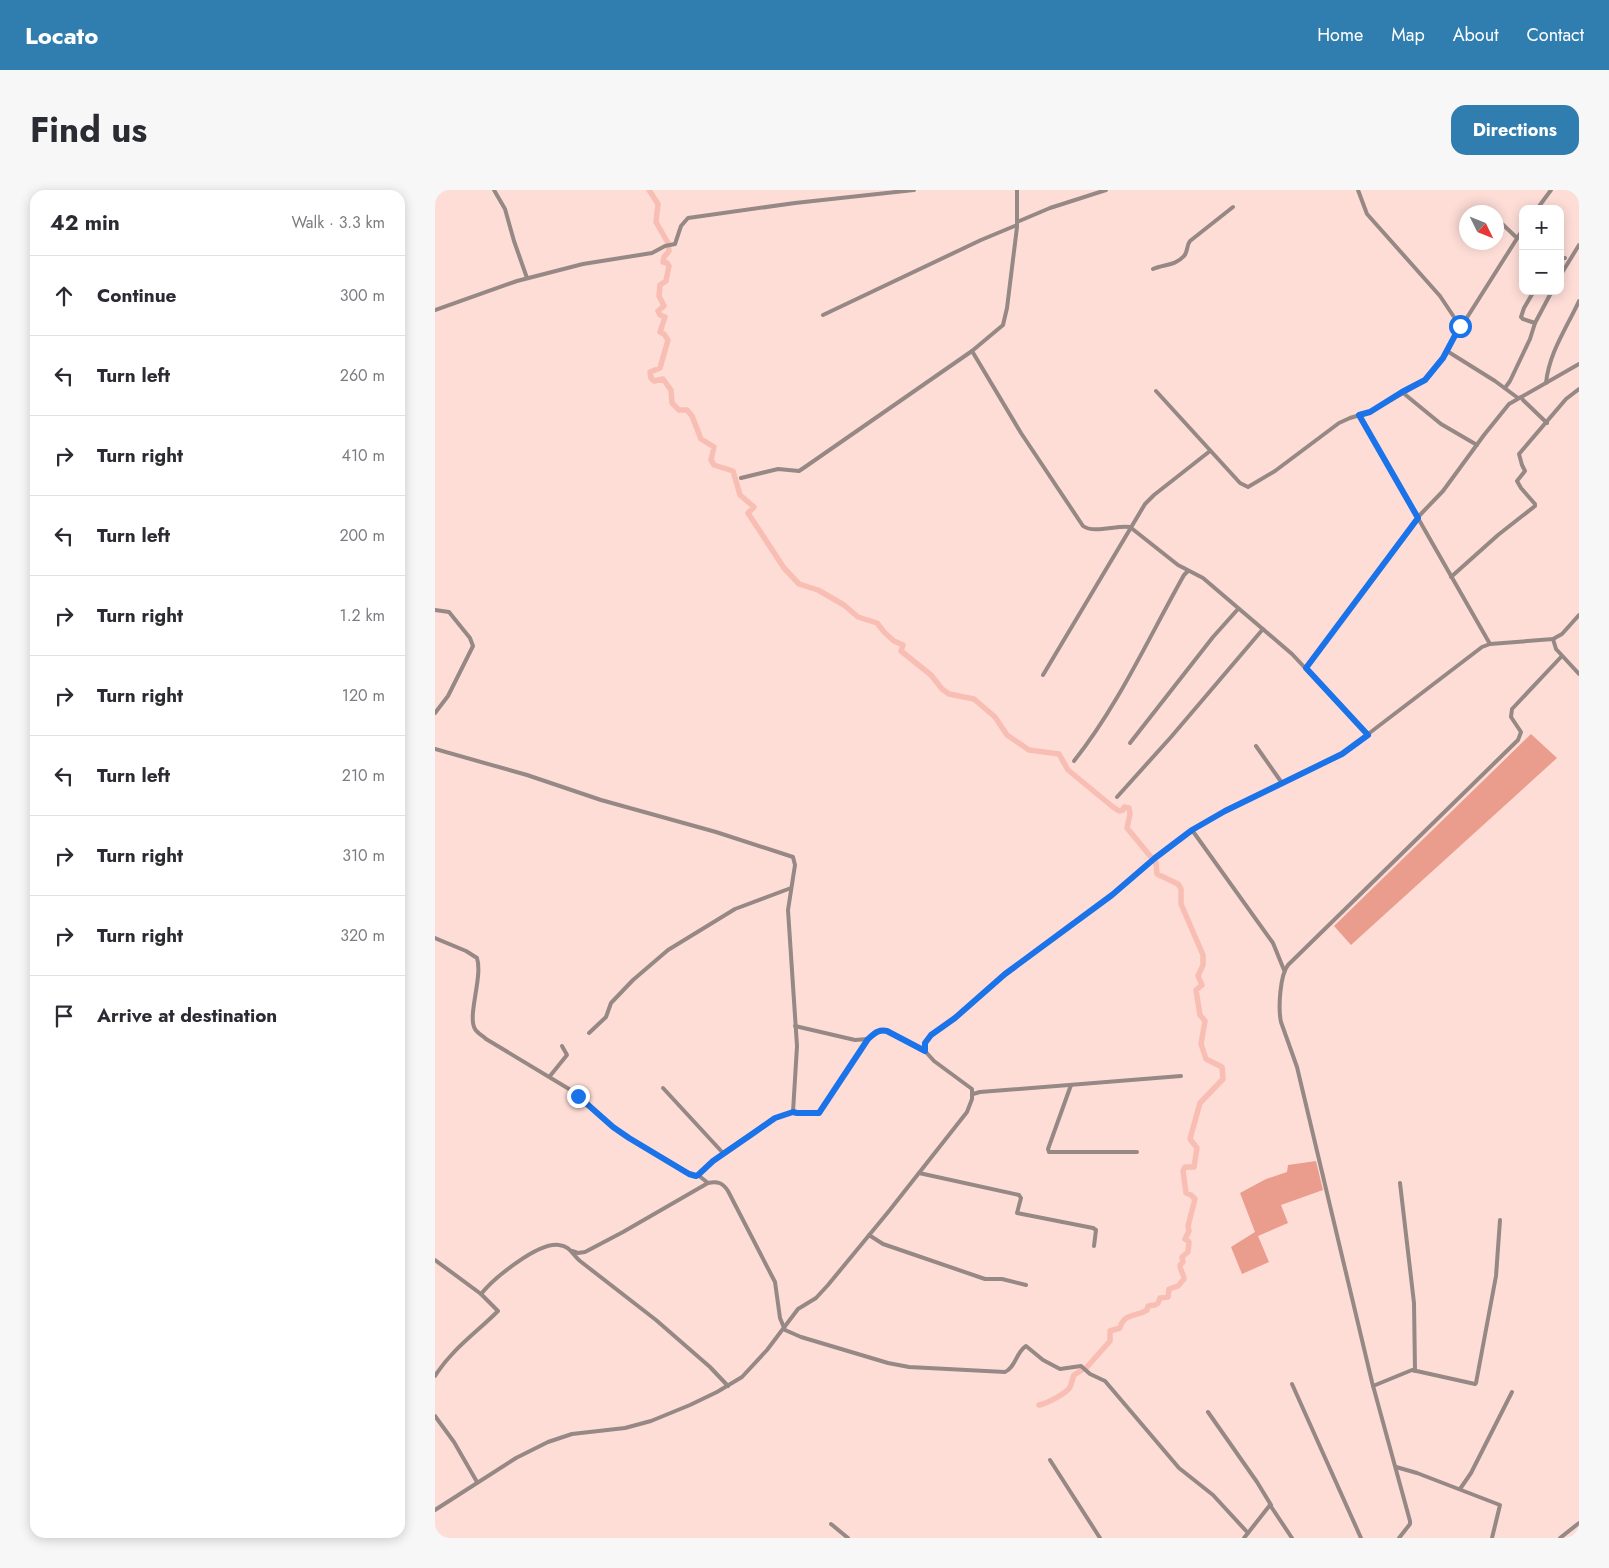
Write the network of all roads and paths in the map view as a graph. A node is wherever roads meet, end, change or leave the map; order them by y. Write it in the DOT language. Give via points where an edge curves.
graph roads {
  1 [pos="495,190"];
  2 [pos="914,190"];
  3 [pos="1017,190"];
  4 [pos="1106,190"];
  5 [pos="1358,190"];
  6 [pos="1551,190"];
  7 [pos="1540,205"];
  8 [pos="1233,207"];
  9 [pos="1017,224"];
  10 [pos="1504,226"];
  11 [pos="1519,235"];
  12 [pos="1517,238"];
  13 [pos="1579,245"];
  14 [pos="1153,269"];
  15 [pos="1564,269"];
  16 [pos="527,278"];
  17 [pos="1532,295"];
  18 [pos="1550,295"];
  19 [pos="1579,301"];
  20 [pos="435,310"];
  21 [pos="823,315"];
  22 [pos="1535,323"];
  23 [pos="1460,329"];
  24 [pos="972,351"];
  25 [pos="1447,351"];
  26 [pos="1579,364"];
  27 [pos="1546,383"];
  28 [pos="1505,388"];
  29 [pos="1579,388"];
  30 [pos="1156,391"];
  31 [pos="1402,392"];
  32 [pos="1519,397"];
  33 [pos="1359,415"];
  34 [pos="1547,423"];
  35 [pos="1477,445"];
  36 [pos="1210,451"];
  37 [pos="741,478"];
  38 [pos="1418,518"];
  39 [pos="1130,528"];
  40 [pos="1188,571"];
  41 [pos="1451,576"];
  42 [pos="1238,609"];
  43 [pos="435,610"];
  44 [pos="1579,615"];
  45 [pos="1263,629"];
  46 [pos="1553,639"];
  47 [pos="1490,644"];
  48 [pos="1561,657"];
  49 [pos="1306,668"];
  50 [pos="1579,674"];
  51 [pos="1043,676"];
  52 [pos="436,708"];
  53 [pos="435,713"];
  54 [pos="1368,735"];
  55 [pos="1130,743"];
  56 [pos="1256,746"];
  57 [pos="435,749"];
  58 [pos="1073,761"];
  59 [pos="1282,784"];
  60 [pos="1117,797"];
  61 [pos="1192,830"];
  62 [pos="791,888"];
  63 [pos="435,938"];
  64 [pos="1284,970"];
  65 [pos="795,1026"];
  66 [pos="589,1033"];
  67 [pos="868,1039"];
  68 [pos="562,1046"];
  69 [pos="925,1051"];
  70 [pos="550,1076"];
  71 [pos="1181,1076"];
  72 [pos="1071,1085"];
  73 [pos="663,1088"];
  74 [pos="973,1094"];
  75 [pos="793,1112"];
  76 [pos="1137,1152"];
  77 [pos="723,1153"];
  78 [pos="919,1173"];
  79 [pos="698,1175"];
  80 [pos="708,1183"];
  81 [pos="1400,1183"];
  82 [pos="1499,1220"];
  83 [pos="869,1235"];
  84 [pos="1094,1246"];
  85 [pos="572,1251"];
  86 [pos="435,1260"];
  87 [pos="1026,1286"];
  88 [pos="481,1294"];
  89 [pos="784,1327"];
  90 [pos="435,1364"];
  91 [pos="439,1368"];
  92 [pos="1415,1371"];
  93 [pos="435,1376"];
  94 [pos="1292,1384"];
  95 [pos="728,1386"];
  96 [pos="1373,1386"];
  97 [pos="1512,1392"];
  98 [pos="1208,1412"];
  99 [pos="435,1416"];
  100 [pos="1050,1460"];
  101 [pos="1397,1467"];
  102 [pos="477,1482"];
  103 [pos="1460,1488"];
  104 [pos="1271,1506"];
  105 [pos="435,1510"];
  106 [pos="1579,1523"];
  107 [pos="831,1524"];
  108 [pos="1248,1532"];
  109 [pos="848,1538"];
  110 [pos="1100,1538"];
  111 [pos="1244,1538"];
  112 [pos="1292,1538"];
  113 [pos="1361,1538"];
  114 [pos="1399,1538"];
  115 [pos="1492,1538"];
  116 [pos="1560,1538"];
  1 -- 16 [label="street" via="505,209"];
  2 -- 16 [label="street" via="688,218 681,226 677,242 652,253 583,264"];
  3 -- 9 [label="street"];
  4 -- 9 [label="street" via="1050,208"];
  5 -- 23 [label="street" via="1367,214 1440,296"];
  6 -- 7 [label="street"];
  8 -- 14 [label="street" via="1191,241 1184,255 1172,264"];
  9 -- 21 [label="street"];
  9 -- 24 [label="street" via="1005,320"];
  10 -- 12 [label="street"];
  11 -- 12 [label="street"];
  12 -- 23 [label="street"];
  13 -- 15 [label="street"];
  16 -- 20 [label="street"];
  17 -- 22 [label="street" via="1521,317"];
  18 -- 22 [label="street"];
  19 -- 27 [label="street" via="1553,352"];
  22 -- 28 [label="street" via="1530,340"];
  23 -- 25 [label="street"];
  24 -- 37 [label="street" via="799,471 778,469"];
  24 -- 39 [label="street" via="1021,433 1083,526 1092,530"];
  25 -- 28 [label="street"];
  25 -- 31 [label="street" via="1425,380"];
  26 -- 27 [label="street"];
  27 -- 32 [label="street"];
  28 -- 32 [label="street"];
  29 -- 34 [label="street"];
  30 -- 36 [label="street"];
  31 -- 33 [label="street" via="1370,412"];
  31 -- 35 [label="street" via="1441,424"];
  32 -- 34 [label="street"];
  32 -- 35 [label="street" via="1509,404"];
  33 -- 36 [label="street" via="1339,423 1275,471 1247,487"];
  33 -- 38 [label="street"];
  34 -- 41 [label="street" via="1519,454 1525,471 1517,481 1535,506"];
  35 -- 38 [label="street"];
  36 -- 39 [label="street" via="1154,495"];
  38 -- 41 [label="street"];
  38 -- 49 [label="street"];
  39 -- 40 [label="street"];
  39 -- 51 [label="street"];
  40 -- 42 [label="street" via="1203,578"];
  40 -- 58 [label="street" via="1118,694"];
  41 -- 47 [label="street"];
  42 -- 45 [label="street"];
  42 -- 55 [label="street" via="1213,636"];
  43 -- 52 [label="street" via="449,612 473,646 443,704"];
  44 -- 46 [label="street"];
  45 -- 49 [label="street"];
  45 -- 60 [label="street"];
  46 -- 47 [label="street"];
  46 -- 48 [label="street"];
  47 -- 54 [label="street" via="1475,652"];
  48 -- 50 [label="street"];
  48 -- 64 [label="street" via="1513,709 1511,717 1521,732 1518,740"];
  49 -- 54 [label="street"];
  52 -- 53 [label="street"];
  54 -- 59 [label="street" via="1342,754"];
  56 -- 59 [label="street"];
  57 -- 62 [label="street" via="792,856 795,863"];
  59 -- 61 [label="street"];
  61 -- 64 [label="street" via="1273,943"];
  61 -- 69 [label="street" via="931,1035 925,1043"];
  62 -- 65 [label="street" via="788,924"];
  62 -- 66 [label="street" via="735,909 667,950 611,1003 606,1017"];
  63 -- 70 [label="street" via="477,958 473,1022 476,1031"];
  64 -- 96 [label="street" via="1279,1014 1297,1067"];
  65 -- 67 [label="street" via="855,1040"];
  65 -- 75 [label="street" via="797,1062"];
  67 -- 69 [label="street" via="877,1032 885,1031"];
  67 -- 75 [label="street" via="819,1113"];
  68 -- 70 [label="street" via="567,1055"];
  69 -- 74 [label="street" via="970,1087"];
  70 -- 79 [label="street" via="629,1138 689,1174"];
  71 -- 72 [label="street"];
  72 -- 74 [label="street"];
  72 -- 76 [label="street" via="1049,1152"];
  73 -- 77 [label="street"];
  74 -- 78 [label="street" via="964,1116"];
  75 -- 77 [label="street" via="773,1119"];
  77 -- 79 [label="street"];
  78 -- 83 [label="street"];
  78 -- 84 [label="street" via="1019,1194 1017,1213 1093,1228 1096,1230"];
  79 -- 80 [label="street"];
  80 -- 85 [label="street" via="585,1252"];
  80 -- 89 [label="street" via="720,1182 729,1192 775,1282"];
  81 -- 92 [label="street" via="1414,1303"];
  82 -- 92 [label="street" via="1495,1276 1476,1383"];
  83 -- 87 [label="street" via="883,1244 985,1279 1002,1279"];
  83 -- 89 [label="street" via="823,1291 798,1309"];
  85 -- 88 [label="street" via="559,1244 544,1248 493,1279"];
  85 -- 95 [label="street" via="580,1262 656,1320"];
  86 -- 88 [label="street"];
  88 -- 91 [label="street" via="497,1311"];
  89 -- 95 [label="street" via="756,1363"];
  89 -- 108 [label="street" via="801,1337 903,1366 1005,1372 1010,1370 1026,1346 1057,1368 1078,1365 1107,1383 1179,1468 1213,1494"];
  90 -- 91 [label="street"];
  91 -- 93 [label="street"];
  92 -- 96 [label="street"];
  94 -- 113 [label="street"];
  95 -- 102 [label="street" via="651,1421 556,1439"];
  96 -- 101 [label="street"];
  97 -- 103 [label="street" via="1471,1473"];
  98 -- 104 [label="street" via="1252,1473"];
  99 -- 102 [label="street"];
  100 -- 110 [label="street"];
  101 -- 103 [label="street"];
  101 -- 114 [label="street" via="1411,1521"];
  102 -- 105 [label="street"];
  103 -- 115 [label="street" via="1501,1505"];
  104 -- 108 [label="street"];
  104 -- 112 [label="street"];
  106 -- 116 [label="street"];
  107 -- 109 [label="street"];
  108 -- 111 [label="street"];
}
